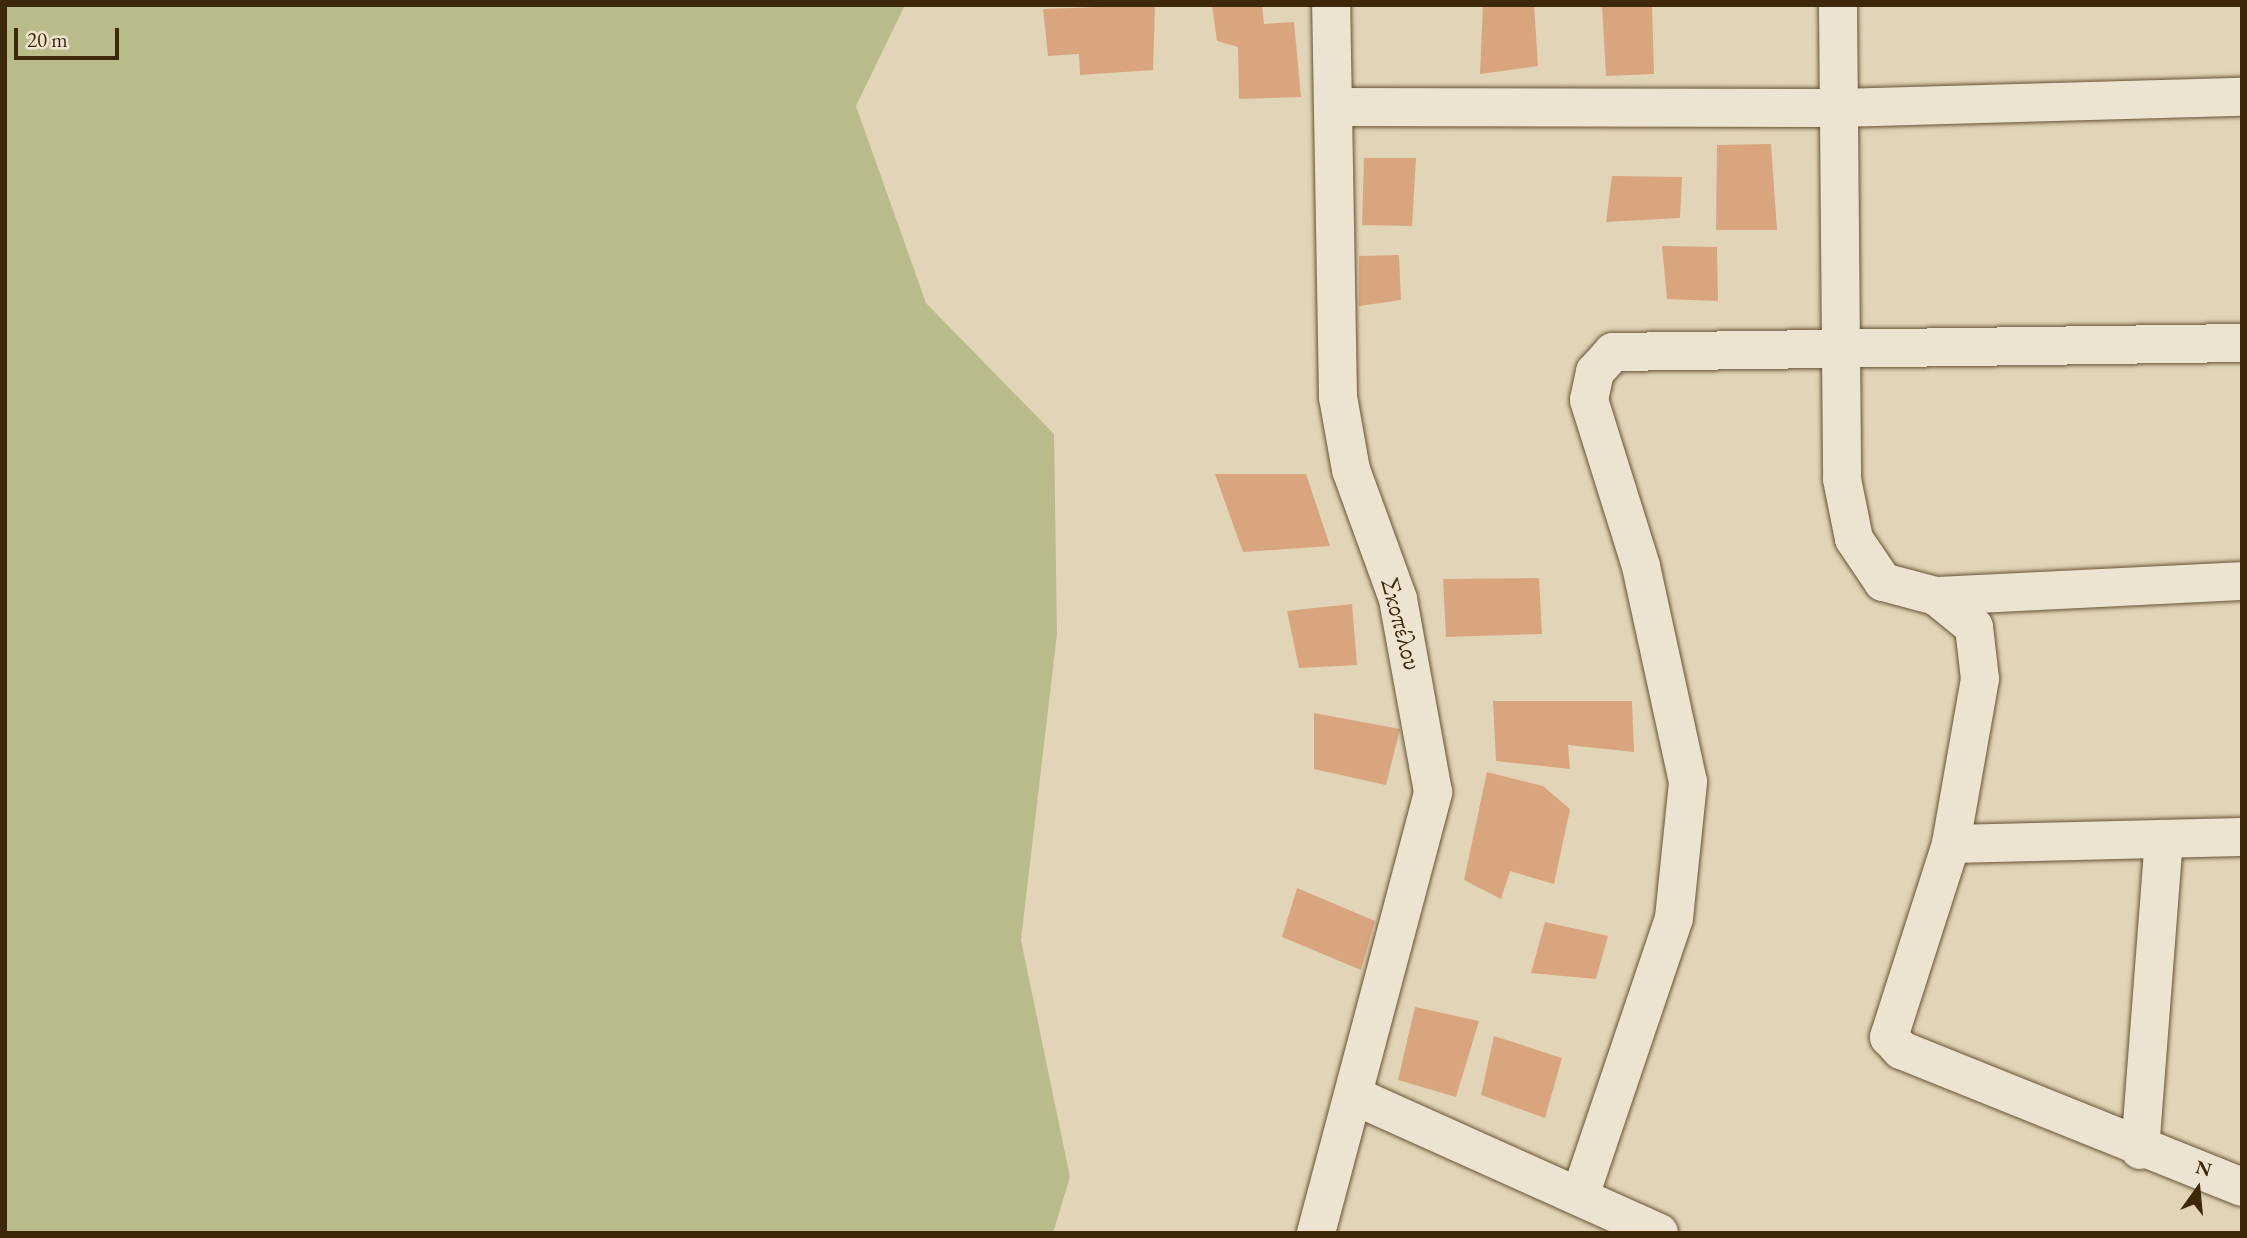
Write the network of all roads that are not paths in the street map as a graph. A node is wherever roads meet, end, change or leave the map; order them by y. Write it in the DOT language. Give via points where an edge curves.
graph roads {
  1 [pos="1331,5"];
  2 [pos="1838,5"];
  3 [pos="2242,97"];
  4 [pos="1333,107"];
  5 [pos="1839,108"];
  6 [pos="2242,343"];
  7 [pos="1836,351"];
  8 [pos="2242,581"];
  9 [pos="1936,596"];
  10 [pos="2242,837"];
  11 [pos="2164,839"];
  12 [pos="1951,844"];
  13 [pos="1357,1097"];
  14 [pos="2140,1150"];
  15 [pos="2242,1187"];
  16 [pos="1581,1193"];
  17 [pos="1316,1233"];
  18 [pos="1659,1233"];
  1 -- 4 [label="street, Σκοπέλου"];
  2 -- 5 [label="street"];
  3 -- 5 [label="street"];
  4 -- 5 [label="street"];
  4 -- 13 [label="street, Σκοπέλου" via="1338,397 1351,470 1398,599 1433,792"];
  5 -- 7 [label="street"];
  6 -- 7 [label="street"];
  7 -- 9 [label="street" via="1842,479 1854,539 1883,582"];
  7 -- 16 [label="street" via="1613,352 1595,372 1589,400 1641,566 1688,782 1674,918"];
  8 -- 9 [label="street"];
  9 -- 12 [label="street" via="1974,626 1980,679"];
  10 -- 11 [label="street"];
  11 -- 12 [label="street"];
  11 -- 14 [label="street"];
  12 -- 14 [label="street" via="1889,1037 1901,1050"];
  13 -- 16 [label="street"];
  13 -- 17 [label="street, Σκοπέλου"];
  14 -- 15 [label="street"];
  16 -- 18 [label="street"];
}
